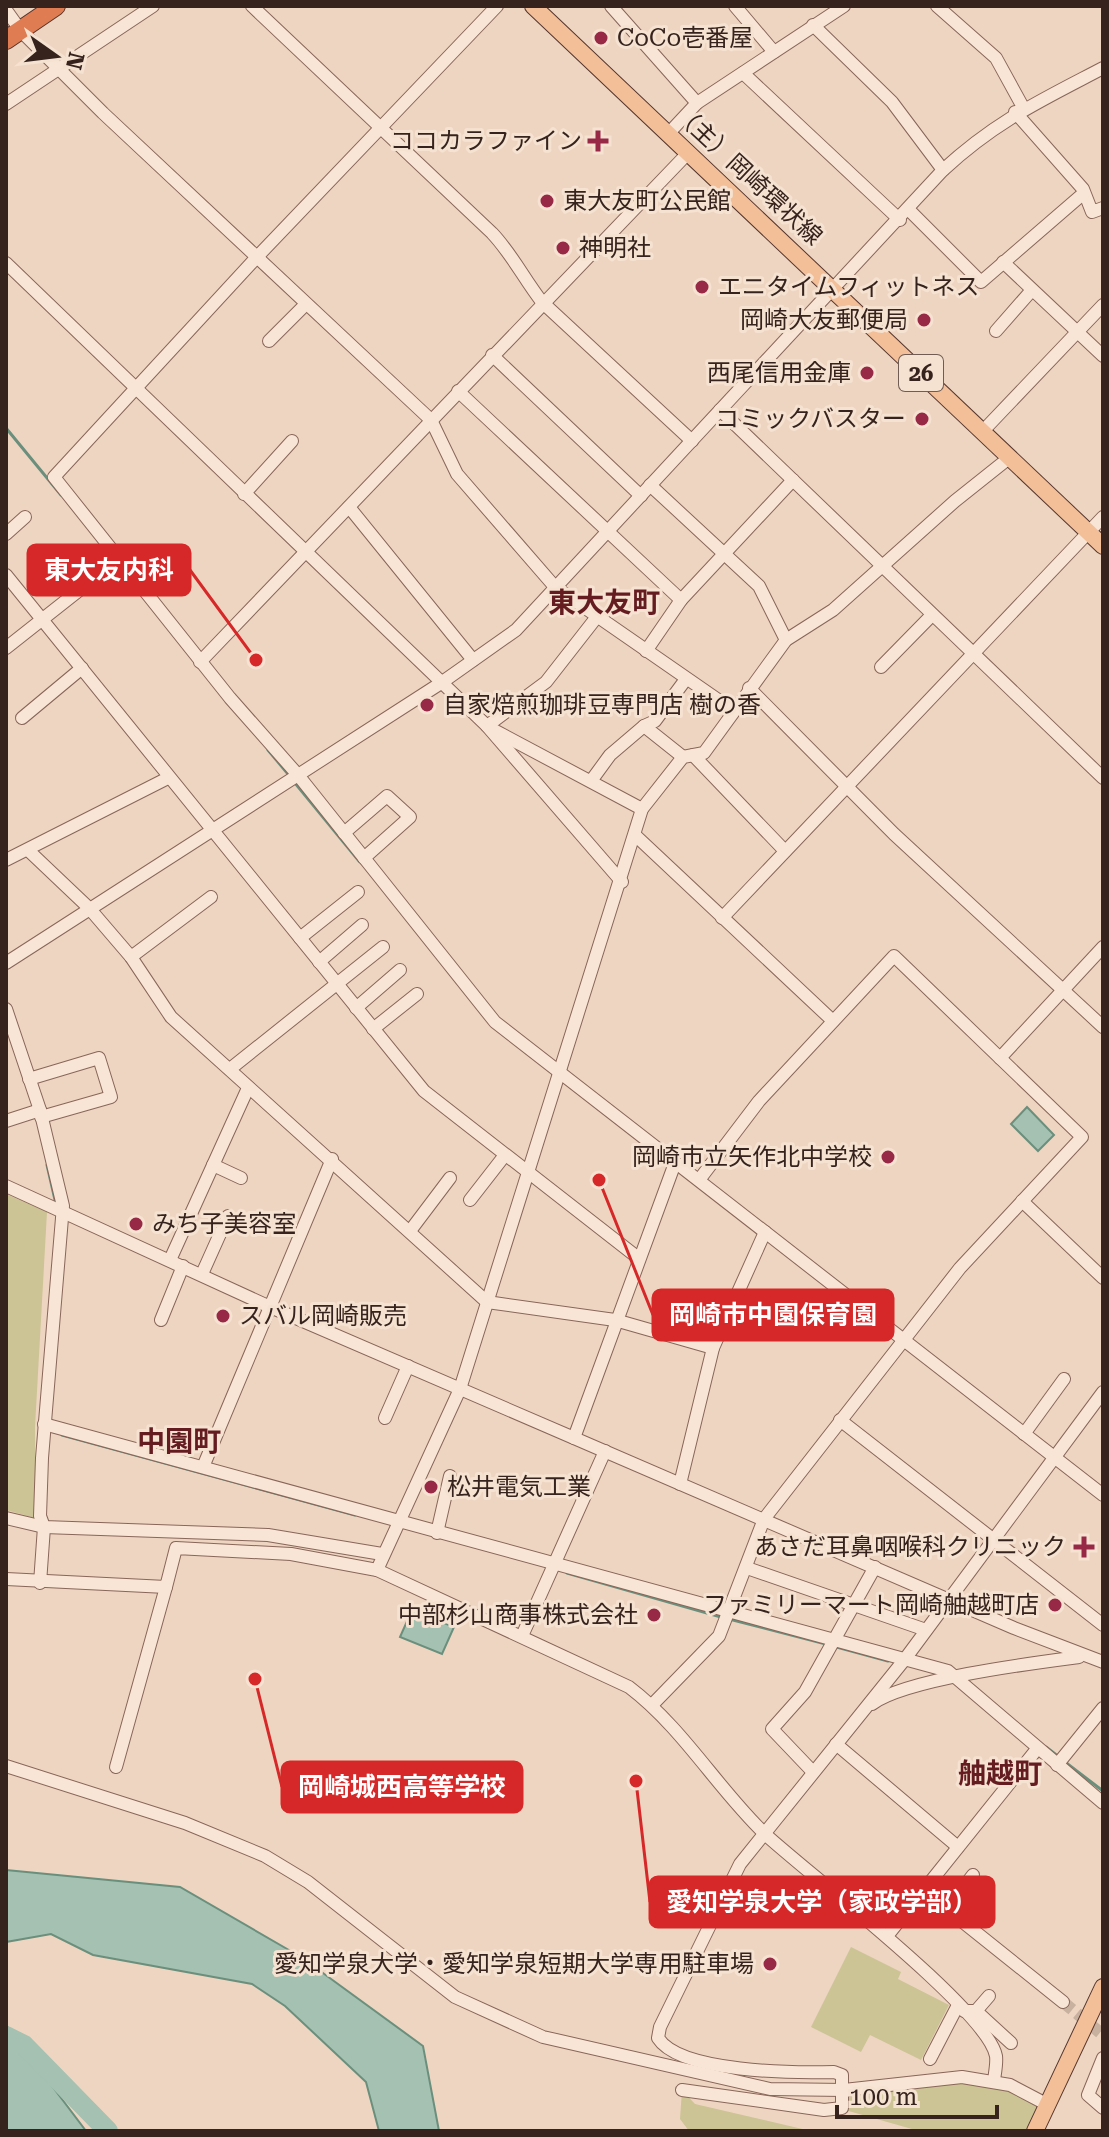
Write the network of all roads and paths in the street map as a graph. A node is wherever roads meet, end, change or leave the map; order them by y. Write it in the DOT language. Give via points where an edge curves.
graph roads {
  1 [pos="35,6"];
  2 [pos="56,6"];
  3 [pos="153,6"];
  4 [pos="252,6"];
  5 [pos="497,6"];
  6 [pos="533,6"];
  7 [pos="611,6"];
  8 [pos="735,6"];
  9 [pos="844,6"];
  10 [pos="937,6"];
  11 [pos="813,25"];
  12 [pos="11,26"];
  13 [pos="774,52"];
  14 [pos="59,67"];
  15 [pos="1103,68"];
  16 [pos="743,73"];
  17 [pos="697,103"];
  18 [pos="6,104"];
  19 [pos="1020,111"];
  20 [pos="380,127"];
  21 [pos="668,134"];
  22 [pos="689,152"];
  23 [pos="943,170"];
  24 [pos="1084,193"];
  25 [pos="1103,208"];
  26 [pos="904,215"];
  27 [pos="256,258"];
  28 [pos="1003,262"];
  29 [pos="6,263"];
  30 [pos="833,288"];
  31 [pos="1032,290"];
  32 [pos="542,302"];
  33 [pos="305,305"];
  34 [pos="1103,305"];
  35 [pos="996,331"];
  36 [pos="1078,333"];
  37 [pos="269,341"];
  38 [pos="492,355"];
  39 [pos="1103,356"];
  40 [pos="136,389"];
  41 [pos="458,391"];
  42 [pos="720,410"];
  43 [pos="431,420"];
  44 [pos="982,432"];
  45 [pos="292,441"];
  46 [pos="692,441"];
  47 [pos="1009,458"];
  48 [pos="793,480"];
  49 [pos="650,485"];
  50 [pos="244,494"];
  51 [pos="641,496"];
  52 [pos="349,507"];
  53 [pos="25,517"];
  54 [pos="1103,517"];
  55 [pos="609,530"];
  56 [pos="1088,532"];
  57 [pos="6,534"];
  58 [pos="1103,546"];
  59 [pos="305,553"];
  60 [pos="724,554"];
  61 [pos="120,558"];
  62 [pos="884,566"];
  63 [pos="6,575"];
  64 [pos="555,587"];
  65 [pos="681,600"];
  66 [pos="931,616"];
  67 [pos="596,618"];
  68 [pos="44,620"];
  69 [pos="786,640"];
  70 [pos="6,648"];
  71 [pos="646,651"];
  72 [pos="973,656"];
  73 [pos="473,660"];
  74 [pos="200,662"];
  75 [pos="881,667"];
  76 [pos="82,668"];
  77 [pos="686,679"];
  78 [pos="441,683"];
  79 [pos="749,688"];
  80 [pos="734,711"];
  81 [pos="22,718"];
  82 [pos="487,726"];
  83 [pos="644,726"];
  84 [pos="688,756"];
  85 [pos="298,775"];
  86 [pos="168,778"];
  87 [pos="1103,778"];
  88 [pos="591,781"];
  89 [pos="846,786"];
  90 [pos="642,809"];
  91 [pos="210,830"];
  92 [pos="344,833"];
  93 [pos="636,836"];
  94 [pos="29,851"];
  95 [pos="785,851"];
  96 [pos="364,858"];
  97 [pos="6,860"];
  98 [pos="622,882"];
  99 [pos="358,892"];
  100 [pos="211,897"];
  101 [pos="89,908"];
  102 [pos="722,918"];
  103 [pos="362,925"];
  104 [pos="300,938"];
  105 [pos="383,947"];
  106 [pos="1103,947"];
  107 [pos="131,957"];
  108 [pos="319,962"];
  109 [pos="6,963"];
  110 [pos="400,970"];
  111 [pos="338,985"];
  112 [pos="1063,989"];
  113 [pos="417,994"];
  114 [pos="356,1008"];
  115 [pos="6,1009"];
  116 [pos="833,1021"];
  117 [pos="1103,1027"];
  118 [pos="373,1029"];
  119 [pos="1000,1058"];
  120 [pos="230,1069"];
  121 [pos="560,1073"];
  122 [pos="29,1079"];
  123 [pos="248,1088"];
  124 [pos="40,1114"];
  125 [pos="6,1121"];
  126 [pos="505,1155"];
  127 [pos="332,1159"];
  128 [pos="675,1163"];
  129 [pos="213,1165"];
  130 [pos="528,1173"];
  131 [pos="241,1178"];
  132 [pos="450,1178"];
  133 [pos="699,1180"];
  134 [pos="6,1186"];
  135 [pos="470,1200"];
  136 [pos="1022,1201"];
  137 [pos="63,1213"];
  138 [pos="228,1216"];
  139 [pos="410,1231"];
  140 [pos="765,1232"];
  141 [pos="637,1257"];
  142 [pos="170,1260"];
  143 [pos="183,1266"];
  144 [pos="202,1274"];
  145 [pos="1103,1278"];
  146 [pos="487,1302"];
  147 [pos="268,1306"];
  148 [pos="161,1320"];
  149 [pos="615,1320"];
  150 [pos="903,1339"];
  151 [pos="713,1348"];
  152 [pos="408,1366"];
  153 [pos="1064,1379"];
  154 [pos="460,1389"];
  155 [pos="1103,1392"];
  156 [pos="385,1418"];
  157 [pos="840,1420"];
  158 [pos="44,1424"];
  159 [pos="1024,1434"];
  160 [pos="574,1438"];
  161 [pos="605,1451"];
  162 [pos="1055,1458"];
  163 [pos="203,1467"];
  164 [pos="450,1476"];
  165 [pos="680,1484"];
  166 [pos="1103,1495"];
  167 [pos="6,1518"];
  168 [pos="764,1519"];
  169 [pos="396,1522"];
  170 [pos="44,1527"];
  171 [pos="437,1533"];
  172 [pos="994,1539"];
  173 [pos="382,1554"];
  174 [pos="555,1564"];
  175 [pos="875,1567"];
  176 [pos="747,1568"];
  177 [pos="377,1570"];
  178 [pos="6,1579"];
  179 [pos="40,1583"];
  180 [pos="166,1587"];
  181 [pos="948,1599"];
  182 [pos="854,1605"];
  183 [pos="728,1612"];
  184 [pos="1103,1625"];
  185 [pos="926,1630"];
  186 [pos="522,1636"];
  187 [pos="834,1640"];
  188 [pos="1082,1656"];
  189 [pos="905,1659"];
  190 [pos="1103,1662"];
  191 [pos="953,1679"];
  192 [pos="652,1705"];
  193 [pos="1103,1708"];
  194 [pos="850,1724"];
  195 [pos="836,1744"];
  196 [pos="1037,1749"];
  197 [pos="1057,1765"];
  198 [pos="6,1766"];
  199 [pos="116,1767"];
  200 [pos="813,1772"];
  201 [pos="1103,1803"];
  202 [pos="764,1832"];
  203 [pos="958,1847"];
  204 [pos="973,1875"];
  205 [pos="923,1890"];
  206 [pos="947,1909"];
  207 [pos="887,1936"];
  208 [pos="1103,1987"];
  209 [pos="989,1996"];
  210 [pos="1063,2002"];
  211 [pos="966,2009"];
  212 [pos="1011,2043"];
  213 [pos="1103,2058"];
  214 [pos="930,2059"];
  215 [pos="994,2080"];
  216 [pos="682,2090"];
  217 [pos="844,2090"];
  218 [pos="1048,2105"];
  219 [pos="1103,2108"];
  220 [pos="1035,2131"];
  1 -- 12 [label="highway"];
  2 -- 12 [label="highway"];
  3 -- 14 [label="street"];
  4 -- 20 [label="street"];
  5 -- 20 [label="street"];
  6 -- 21 [label="main road, （主）岡崎環状線 / 26"];
  7 -- 17 [label="street"];
  8 -- 13 [label="street"];
  9 -- 11 [label="street"];
  10 -- 19 [label="street" via="996,58"];
  11 -- 13 [label="street"];
  11 -- 23 [label="street" via="892,102"];
  12 -- 14 [label="street"];
  13 -- 16 [label="street"];
  14 -- 18 [label="street"];
  14 -- 27 [label="street"];
  15 -- 19 [label="street"];
  16 -- 17 [label="street"];
  16 -- 26 [label="street"];
  17 -- 21 [label="street"];
  19 -- 23 [label="street" via="980,135"];
  19 -- 24 [label="street"];
  20 -- 27 [label="street"];
  20 -- 32 [label="street" via="492,233"];
  21 -- 22 [label="main road, （主）岡崎環状線 / 26"];
  22 -- 30 [label="main road, （主）岡崎環状線 / 26"];
  22 -- 32 [label="street"];
  23 -- 26 [label="street"];
  24 -- 25 [label="street" via="1092,212"];
  24 -- 28 [label="street"];
  26 -- 28 [label="street" via="981,282"];
  26 -- 30 [label="street"];
  27 -- 33 [label="street"];
  27 -- 40 [label="street"];
  28 -- 31 [label="street"];
  29 -- 40 [label="street"];
  30 -- 42 [label="street"];
  30 -- 44 [label="main road, （主）岡崎環状線 / 26"];
  31 -- 35 [label="street"];
  31 -- 36 [label="street"];
  32 -- 38 [label="street"];
  32 -- 46 [label="street"];
  33 -- 37 [label="street"];
  33 -- 43 [label="street"];
  34 -- 36 [label="street"];
  36 -- 39 [label="street"];
  36 -- 44 [label="street"];
  38 -- 41 [label="street"];
  38 -- 51 [label="street"];
  40 -- 50 [label="street"];
  40 -- 61 [label="street" via="54,477"];
  41 -- 43 [label="street"];
  41 -- 55 [label="street"];
  42 -- 46 [label="street"];
  42 -- 48 [label="street"];
  43 -- 52 [label="street"];
  43 -- 64 [label="street" via="457,474"];
  44 -- 47 [label="main road, （主）岡崎環状線 / 26"];
  45 -- 50 [label="street"];
  46 -- 49 [label="street"];
  47 -- 56 [label="main road, （主）岡崎環状線 / 26"];
  47 -- 62 [label="street"];
  48 -- 60 [label="street"];
  48 -- 62 [label="street"];
  49 -- 51 [label="street"];
  49 -- 60 [label="street"];
  50 -- 59 [label="street"];
  51 -- 55 [label="street"];
  52 -- 59 [label="street"];
  52 -- 73 [label="street"];
  53 -- 57 [label="street"];
  54 -- 56 [label="street"];
  55 -- 64 [label="street"];
  55 -- 65 [label="street"];
  56 -- 58 [label="main road, （主）岡崎環状線 / 26"];
  56 -- 72 [label="street"];
  59 -- 74 [label="street"];
  59 -- 78 [label="street"];
  60 -- 65 [label="street"];
  60 -- 69 [label="street" via="759,586"];
  61 -- 68 [label="street"];
  61 -- 74 [label="street"];
  62 -- 66 [label="street"];
  62 -- 69 [label="street" via="833,610"];
  63 -- 68 [label="street"];
  64 -- 67 [label="street"];
  64 -- 73 [label="street" via="516,630"];
  65 -- 71 [label="street"];
  66 -- 72 [label="street"];
  66 -- 75 [label="street"];
  67 -- 71 [label="street"];
  67 -- 82 [label="street" via="546,682"];
  68 -- 70 [label="street"];
  68 -- 76 [label="street"];
  69 -- 79 [label="street"];
  71 -- 77 [label="street"];
  72 -- 87 [label="street"];
  72 -- 89 [label="street"];
  73 -- 78 [label="street"];
  74 -- 85 [label="street"];
  76 -- 81 [label="street"];
  76 -- 86 [label="street"];
  77 -- 80 [label="street"];
  77 -- 83 [label="street" via="655,721"];
  78 -- 82 [label="street"];
  78 -- 85 [label="street"];
  79 -- 80 [label="street"];
  79 -- 89 [label="street"];
  80 -- 84 [label="street" via="704,753"];
  82 -- 88 [label="street"];
  82 -- 98 [label="street"];
  83 -- 84 [label="street"];
  83 -- 88 [label="street" via="610,755"];
  84 -- 90 [label="street"];
  84 -- 95 [label="street"];
  85 -- 91 [label="street"];
  85 -- 92 [label="street"];
  86 -- 91 [label="street"];
  86 -- 94 [label="street"];
  88 -- 90 [label="street"];
  89 -- 95 [label="street"];
  89 -- 112 [label="street"];
  90 -- 93 [label="street"];
  91 -- 101 [label="street"];
  91 -- 104 [label="street"];
  92 -- 96 [label="street"];
  92 -- 96 [label="street" via="387,796 410,817"];
  93 -- 98 [label="street"];
  93 -- 102 [label="street"];
  94 -- 97 [label="street"];
  94 -- 101 [label="street"];
  95 -- 102 [label="street"];
  96 -- 121 [label="street" via="495,1022"];
  98 -- 121 [label="street"];
  99 -- 104 [label="street"];
  100 -- 107 [label="street"];
  101 -- 107 [label="street"];
  101 -- 109 [label="street"];
  102 -- 116 [label="street"];
  103 -- 108 [label="street"];
  104 -- 108 [label="street"];
  105 -- 111 [label="street"];
  106 -- 112 [label="street"];
  107 -- 120 [label="street" via="171,1017"];
  108 -- 111 [label="street"];
  110 -- 114 [label="street"];
  111 -- 114 [label="street"];
  111 -- 120 [label="street"];
  112 -- 117 [label="street"];
  112 -- 119 [label="street"];
  113 -- 118 [label="street"];
  114 -- 118 [label="street"];
  115 -- 122 [label="street"];
  116 -- 119 [label="street" via="894,956"];
  116 -- 133 [label="street" via="759,1101"];
  118 -- 126 [label="street" via="424,1091"];
  119 -- 136 [label="street" via="1082,1137"];
  120 -- 123 [label="street"];
  121 -- 128 [label="street"];
  121 -- 130 [label="street"];
  122 -- 124 [label="street"];
  122 -- 124 [label="street" via="99,1058 111,1097"];
  123 -- 127 [label="street"];
  123 -- 129 [label="street"];
  124 -- 125 [label="street"];
  124 -- 137 [label="street"];
  126 -- 130 [label="street"];
  126 -- 135 [label="street"];
  127 -- 139 [label="street"];
  127 -- 147 [label="street"];
  128 -- 133 [label="street"];
  128 -- 141 [label="street"];
  129 -- 131 [label="street"];
  129 -- 142 [label="street"];
  130 -- 141 [label="street"];
  130 -- 146 [label="street"];
  132 -- 139 [label="street"];
  133 -- 140 [label="street"];
  134 -- 137 [label="street"];
  136 -- 145 [label="street"];
  136 -- 150 [label="street"];
  137 -- 142 [label="street"];
  137 -- 158 [label="street"];
  138 -- 144 [label="street"];
  139 -- 146 [label="street"];
  140 -- 150 [label="street"];
  140 -- 151 [label="street"];
  141 -- 149 [label="street"];
  142 -- 143 [label="street"];
  143 -- 144 [label="street"];
  143 -- 148 [label="street"];
  144 -- 147 [label="street"];
  146 -- 149 [label="street"];
  146 -- 154 [label="street"];
  147 -- 152 [label="street"];
  147 -- 163 [label="street"];
  149 -- 151 [label="street"];
  149 -- 160 [label="street"];
  150 -- 157 [label="street"];
  150 -- 159 [label="street"];
  151 -- 165 [label="street"];
  152 -- 154 [label="street"];
  152 -- 156 [label="street"];
  153 -- 159 [label="street"];
  154 -- 160 [label="street"];
  154 -- 169 [label="street"];
  155 -- 162 [label="street"];
  157 -- 168 [label="street"];
  157 -- 172 [label="street"];
  158 -- 163 [label="street"];
  158 -- 170 [label="street"];
  159 -- 162 [label="street"];
  160 -- 161 [label="street"];
  161 -- 165 [label="street"];
  161 -- 174 [label="street"];
  162 -- 166 [label="street"];
  162 -- 172 [label="street"];
  163 -- 169 [label="street"];
  164 -- 171 [label="street"];
  165 -- 168 [label="street"];
  167 -- 170 [label="street"];
  168 -- 175 [label="street"];
  168 -- 176 [label="street"];
  169 -- 171 [label="street"];
  169 -- 173 [label="street"];
  170 -- 173 [label="street" via="268,1535"];
  170 -- 179 [label="street"];
  171 -- 174 [label="street"];
  172 -- 181 [label="street"];
  172 -- 184 [label="street"];
  173 -- 177 [label="street"];
  174 -- 183 [label="street"];
  174 -- 186 [label="street"];
  175 -- 181 [label="street"];
  175 -- 182 [label="street"];
  176 -- 182 [label="street"];
  176 -- 183 [label="street"];
  177 -- 180 [label="street" via="291,1554 176,1548"];
  177 -- 186 [label="street"];
  178 -- 179 [label="street"];
  179 -- 180 [label="street"];
  180 -- 199 [label="street"];
  181 -- 185 [label="street"];
  181 -- 188 [label="street"];
  182 -- 185 [label="street"];
  182 -- 187 [label="street"];
  183 -- 187 [label="street"];
  183 -- 192 [label="street" via="719,1636"];
  185 -- 189 [label="street"];
  186 -- 192 [label="street" via="629,1687"];
  187 -- 189 [label="street"];
  187 -- 200 [label="street" via="805,1692 772,1729"];
  188 -- 190 [label="street"];
  188 -- 191 [label="street"];
  189 -- 191 [label="street" via="948,1671"];
  189 -- 194 [label="street"];
  191 -- 194 [label="street" via="889,1694"];
  191 -- 196 [label="street"];
  192 -- 202 [label="street"];
  193 -- 197 [label="street"];
  194 -- 195 [label="street"];
  195 -- 200 [label="street"];
  195 -- 203 [label="street"];
  196 -- 197 [label="street"];
  196 -- 203 [label="street"];
  197 -- 201 [label="street"];
  198 -- 217 [label="street" via="185,1823 265,1856 308,1882 455,1997 543,2037 770,2089"];
  200 -- 202 [label="street"];
  202 -- 207 [label="street"];
  202 -- 217 [label="street" via="740,1864 658,2038 665,2048 731,2067 834,2072 842,2075"];
  203 -- 205 [label="street"];
  204 -- 206 [label="street"];
  205 -- 206 [label="street"];
  205 -- 207 [label="street"];
  206 -- 210 [label="street"];
  207 -- 211 [label="street"];
  208 -- 218 [label="main road"];
  209 -- 211 [label="street"];
  211 -- 212 [label="street"];
  211 -- 214 [label="street"];
  211 -- 215 [label="street" via="996,2056"];
  213 -- 219 [label="street" via="1088,2095"];
  215 -- 217 [label="street" via="962,2077"];
  215 -- 218 [label="street"];
  216 -- 217 [label="street" via="824,2110 842,2108"];
  218 -- 220 [label="main road"];
}
